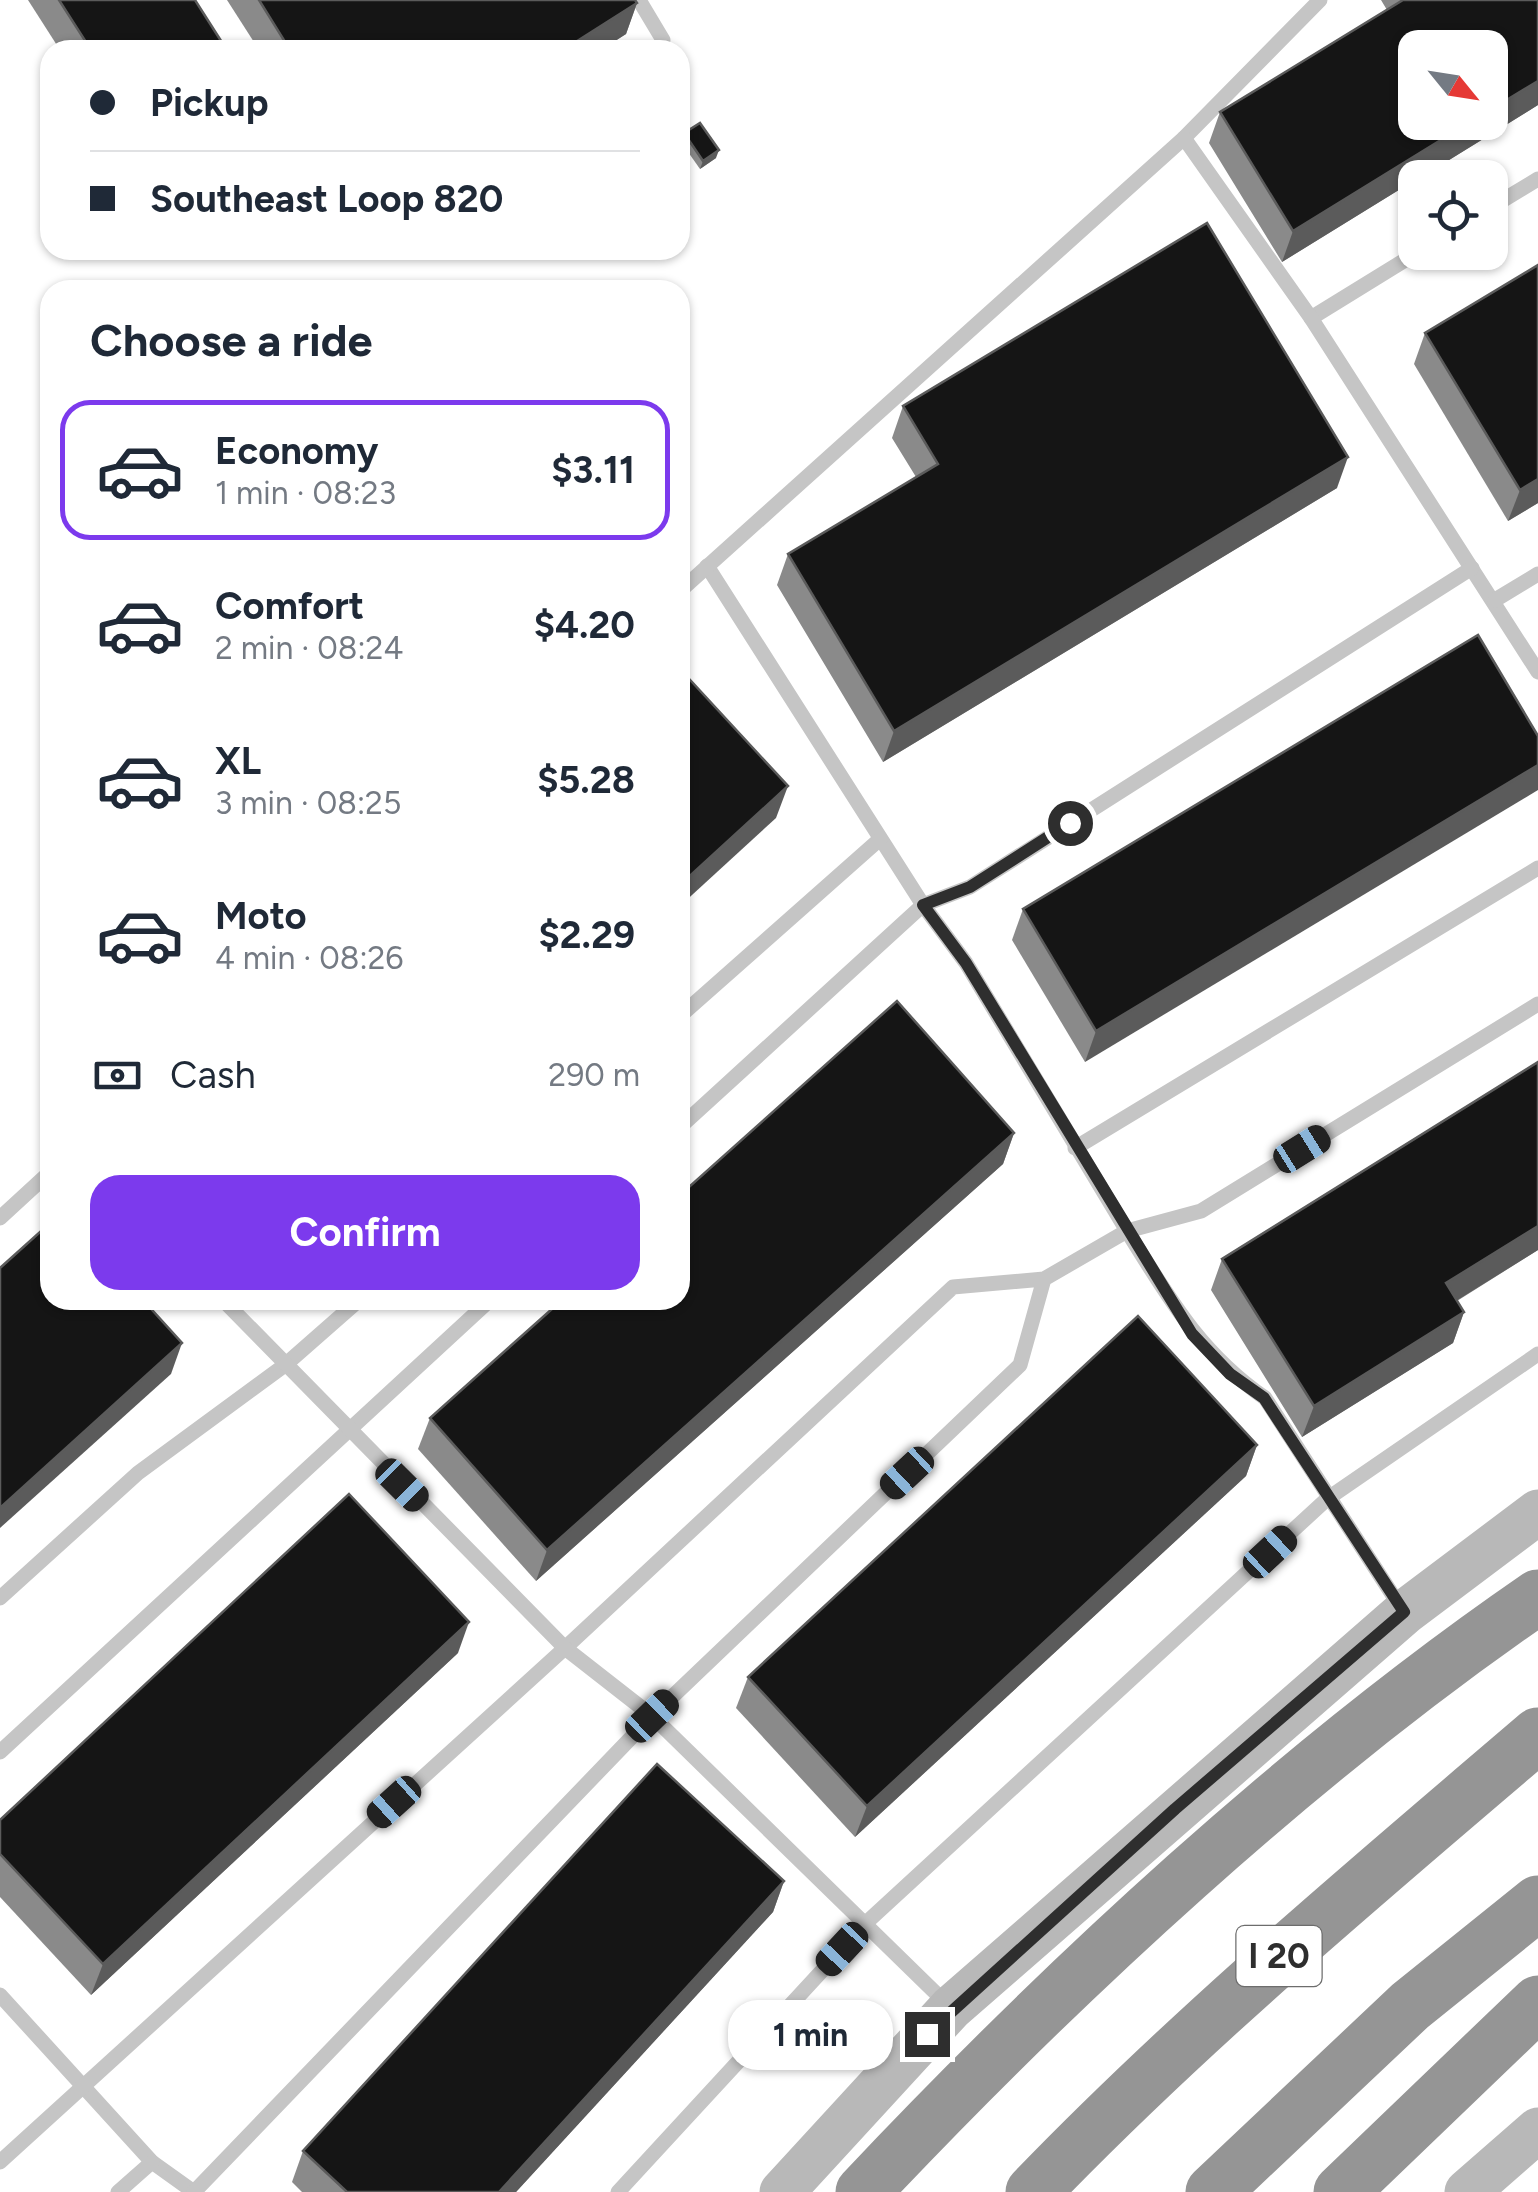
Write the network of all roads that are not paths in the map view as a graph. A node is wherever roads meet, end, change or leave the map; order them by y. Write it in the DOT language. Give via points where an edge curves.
graph roads {
  1 [pos="639,0"];
  2 [pos="1320,0"];
  3 [pos="663,40"];
  4 [pos="1184,138"];
  5 [pos="1538,179"];
  6 [pos="1508,197"];
  7 [pos="1398,264"];
  8 [pos="1311,318"];
  9 [pos="707,566"];
  10 [pos="1472,568"];
  11 [pos="1538,574"];
  12 [pos="690,582"];
  13 [pos="1495,600"];
  14 [pos="1538,672"];
  15 [pos="880,839"];
  16 [pos="1538,868"];
  17 [pos="923,905"];
  18 [pos="1538,1004"];
  19 [pos="690,1007"];
  20 [pos="690,1117"];
  21 [pos="1075,1148"];
  22 [pos="40,1181"];
  23 [pos="0,1218"];
  24 [pos="1127,1231"];
  25 [pos="1044,1280"];
  26 [pos="233,1310"];
  27 [pos="348,1310"];
  28 [pos="479,1310"];
  29 [pos="1538,1354"];
  30 [pos="285,1365"];
  31 [pos="348,1430"];
  32 [pos="1327,1498"];
  33 [pos="1538,1512"];
  34 [pos="1538,1596"];
  35 [pos="0,1598"];
  36 [pos="1404,1612"];
  37 [pos="565,1648"];
  38 [pos="652,1716"];
  39 [pos="1538,1736"];
  40 [pos="0,1752"];
  41 [pos="1538,1903"];
  42 [pos="867,1922"];
  43 [pos="0,1995"];
  44 [pos="1538,2004"];
  45 [pos="951,2008"];
  46 [pos="82,2084"];
  47 [pos="1538,2130"];
  48 [pos="0,2162"];
  49 [pos="152,2162"];
  50 [pos="118,2192"];
  51 [pos="194,2192"];
  52 [pos="618,2192"];
  53 [pos="782,2192"];
  54 [pos="863,2192"];
  55 [pos="1033,2192"];
  56 [pos="1213,2192"];
  57 [pos="1341,2192"];
  58 [pos="1467,2192"];
  1 -- 3 [label="lane"];
  2 -- 4 [label="lane"];
  4 -- 8 [label="lane"];
  4 -- 9 [label="lane"];
  5 -- 6 [label="lane"];
  7 -- 8 [label="lane"];
  8 -- 10 [label="lane"];
  9 -- 12 [label="lane"];
  9 -- 15 [label="lane"];
  10 -- 13 [label="lane"];
  10 -- 17 [label="lane" via="970,887"];
  11 -- 13 [label="lane"];
  13 -- 14 [label="lane"];
  15 -- 17 [label="lane"];
  15 -- 19 [label="lane"];
  16 -- 21 [label="lane"];
  17 -- 20 [label="lane"];
  17 -- 21 [label="lane" via="966,963"];
  18 -- 24 [label="lane" via="1201,1212"];
  21 -- 24 [label="lane"];
  22 -- 23 [label="lane"];
  24 -- 25 [label="lane"];
  24 -- 32 [label="lane" via="1192,1334 1264,1398"];
  25 -- 37 [label="lane" via="953,1288"];
  25 -- 38 [label="lane" via="1020,1365"];
  26 -- 30 [label="lane"];
  27 -- 30 [label="lane"];
  28 -- 31 [label="lane"];
  29 -- 32 [label="lane"];
  30 -- 31 [label="lane"];
  30 -- 35 [label="lane" via="138,1473"];
  31 -- 37 [label="lane"];
  31 -- 40 [label="lane"];
  32 -- 36 [label="lane"];
  32 -- 42 [label="lane"];
  33 -- 36 [label="main road"];
  34 -- 54 [label="highway" via="1322,1762 1102,1953"];
  36 -- 45 [label="main road"];
  37 -- 38 [label="lane"];
  37 -- 46 [label="lane"];
  38 -- 42 [label="lane"];
  38 -- 51 [label="lane"];
  39 -- 55 [label="highway, I 20" via="1273,1961"];
  41 -- 56 [label="highway" via="1410,2006"];
  42 -- 45 [label="lane"];
  42 -- 52 [label="lane"];
  43 -- 46 [label="lane"];
  44 -- 57 [label="highway"];
  45 -- 53 [label="main road"];
  46 -- 48 [label="lane"];
  46 -- 49 [label="lane"];
  47 -- 58 [label="main road"];
  49 -- 50 [label="lane"];
  49 -- 51 [label="lane"];
}
